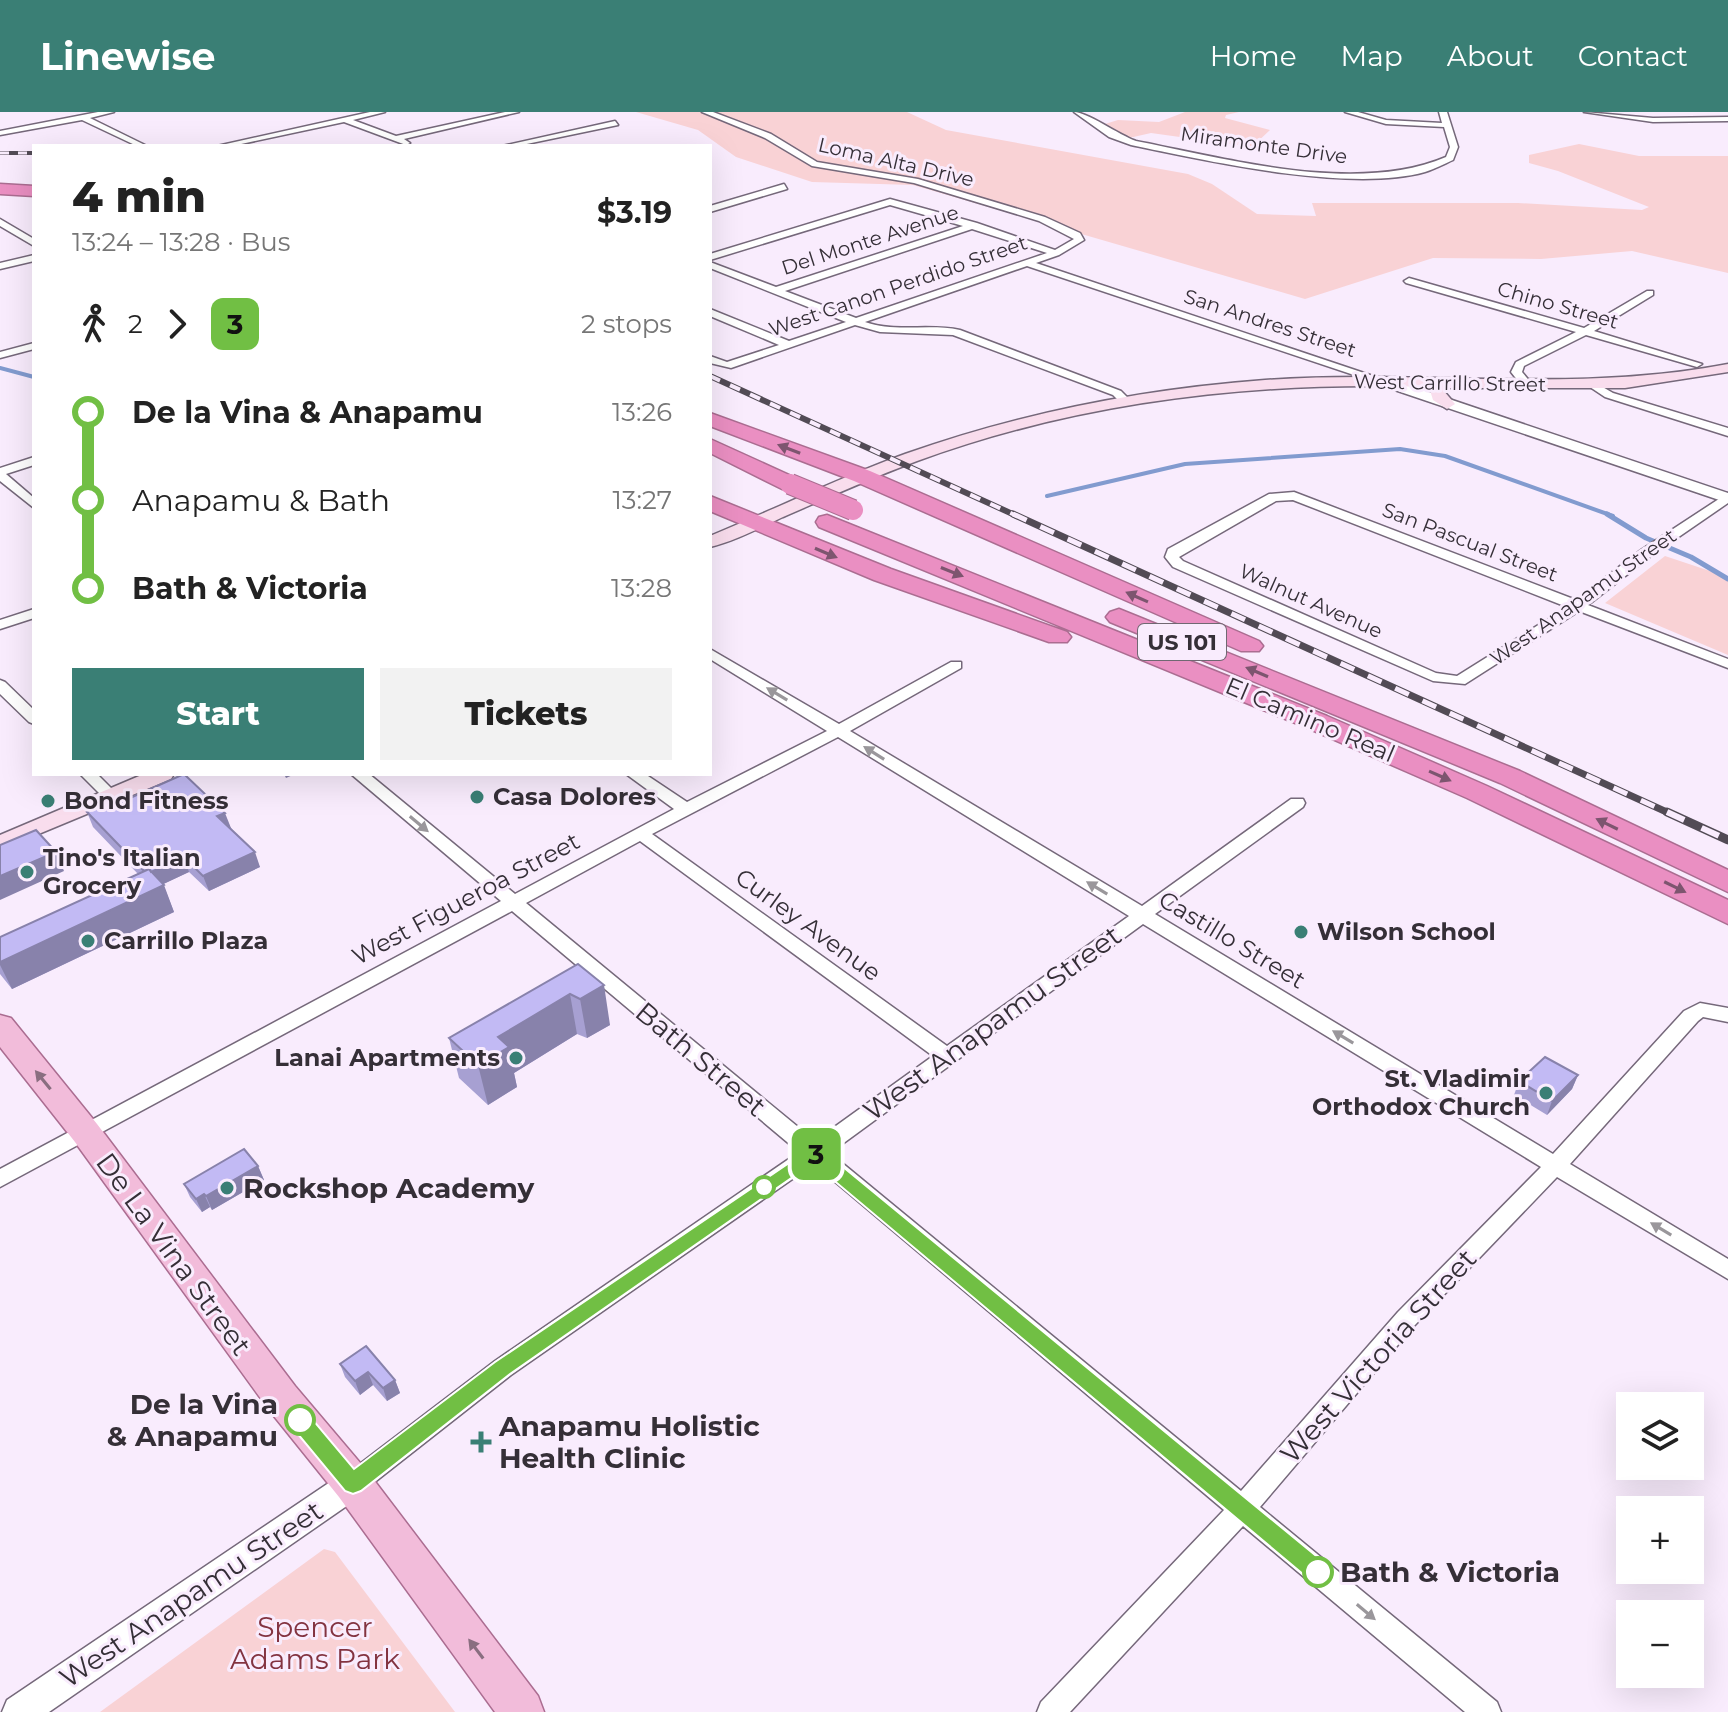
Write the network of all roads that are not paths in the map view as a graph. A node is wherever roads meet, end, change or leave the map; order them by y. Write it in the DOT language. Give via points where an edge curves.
graph roads {
  1 [pos="72,112"];
  2 [pos="110,112"];
  3 [pos="381,112"];
  4 [pos="515,112"];
  5 [pos="706,112"];
  6 [pos="1078,112"];
  7 [pos="1349,112"];
  8 [pos="1443,112"];
  9 [pos="1588,112"];
  10 [pos="83,117"];
  11 [pos="1728,119"];
  12 [pos="345,120"];
  13 [pos="615,123"];
  14 [pos="1446,125"];
  15 [pos="0,133"];
  16 [pos="395,139"];
  17 [pos="139,144"];
  18 [pos="242,144"];
  19 [pos="408,144"];
  20 [pos="515,144"];
  21 [pos="0,181"];
  22 [pos="32,183"];
  23 [pos="784,187"];
  24 [pos="0,189"];
  25 [pos="32,191"];
  26 [pos="32,197"];
  27 [pos="0,198"];
  28 [pos="712,208"];
  29 [pos="0,222"];
  30 [pos="974,225"];
  31 [pos="1079,240"];
  32 [pos="32,242"];
  33 [pos="1056,253"];
  34 [pos="712,256"];
  35 [pos="32,258"];
  36 [pos="1027,263"];
  37 [pos="0,266"];
  38 [pos="712,266"];
  39 [pos="1409,281"];
  40 [pos="777,290"];
  41 [pos="1650,293"];
  42 [pos="712,313"];
  43 [pos="857,322"];
  44 [pos="1585,332"];
  45 [pos="789,345"];
  46 [pos="32,347"];
  47 [pos="0,355"];
  48 [pos="712,360"];
  49 [pos="1322,361"];
  50 [pos="1697,364"];
  51 [pos="1725,371"];
  52 [pos="1379,380"];
  53 [pos="1331,381"];
  54 [pos="1446,381"];
  55 [pos="1526,384"];
  56 [pos="1594,385"];
  57 [pos="1126,402"];
  58 [pos="1447,404"];
  59 [pos="712,420"];
  60 [pos="1728,432"];
  61 [pos="712,446"];
  62 [pos="32,462"];
  63 [pos="712,466"];
  64 [pos="0,474"];
  65 [pos="862,476"];
  66 [pos="1286,495"];
  67 [pos="1728,497"];
  68 [pos="32,502"];
  69 [pos="712,505"];
  70 [pos="743,529"];
  71 [pos="712,541"];
  72 [pos="1579,605"];
  73 [pos="32,614"];
  74 [pos="0,625"];
  75 [pos="712,654"];
  76 [pos="1728,664"];
  77 [pos="956,665"];
  78 [pos="1433,677"];
  79 [pos="0,685"];
  80 [pos="32,717"];
  81 [pos="1317,722"];
  82 [pos="839,731"];
  83 [pos="90,776"];
  84 [pos="158,776"];
  85 [pos="361,776"];
  86 [pos="637,776"];
  87 [pos="1510,777"];
  88 [pos="111,796"];
  89 [pos="1297,803"];
  90 [pos="686,809"];
  91 [pos="641,834"];
  92 [pos="0,843"];
  93 [pos="1728,882"];
  94 [pos="513,902"];
  95 [pos="1728,913"];
  96 [pos="1141,915"];
  97 [pos="1720,1012"];
  98 [pos="0,1026"];
  99 [pos="945,1055"];
  100 [pos="86,1133"];
  101 [pos="814,1153"];
  102 [pos="1556,1165"];
  103 [pos="0,1179"];
  104 [pos="1728,1270"];
  105 [pos="353,1484"];
  106 [pos="1242,1509"];
  107 [pos="19,1712"];
  108 [pos="522,1712"];
  109 [pos="1051,1712"];
  110 [pos="1487,1712"];
  1 -- 10 [label="street"];
  2 -- 10 [label="street"];
  3 -- 12 [label="street"];
  4 -- 16 [label="street"];
  5 -- 31 [label="street, Loma Alta Drive" via="768,136 815,164 915,181 1053,223"];
  6 -- 14 [label="street, Miramonte Drive" via="1134,143 1349,175 1407,172 1445,162 1455,150"];
  7 -- 14 [label="street" via="1386,122"];
  8 -- 14 [label="street, Miramonte Drive"];
  9 -- 11 [label="street" via="1653,120"];
  10 -- 15 [label="street"];
  10 -- 17 [label="street"];
  12 -- 16 [label="street"];
  12 -- 18 [label="street"];
  13 -- 20 [label="street"];
  16 -- 19 [label="street"];
  21 -- 22 [label="highway"];
  23 -- 28 [label="street"];
  24 -- 25 [label="highway"];
  26 -- 27 [label="highway"];
  29 -- 32 [label="street"];
  30 -- 33 [label="street"];
  30 -- 34 [label="street" via="900,203 880,203"];
  30 -- 40 [label="street, Del Monte Avenue"];
  31 -- 33 [label="street, West Canon Perdido Street"];
  33 -- 36 [label="street, West Canon Perdido Street"];
  35 -- 37 [label="street"];
  36 -- 43 [label="street, West Canon Perdido Street"];
  36 -- 49 [label="street, San Andres Street"];
  38 -- 40 [label="street"];
  39 -- 44 [label="street, Chino Street"];
  40 -- 43 [label="street"];
  41 -- 44 [label="street"];
  42 -- 45 [label="street"];
  43 -- 45 [label="street, West Canon Perdido Street"];
  43 -- 57 [label="street" via="886,330 956,332 1117,393"];
  44 -- 50 [label="street, Chino Street"];
  44 -- 55 [label="street" via="1517,366"];
  45 -- 48 [label="street, West Canon Perdido Street" via="727,366"];
  46 -- 47 [label="street"];
  49 -- 52 [label="street, San Andres Street"];
  49 -- 53 [label="main road"];
  51 -- 56 [label="main road, West Carrillo Street"];
  52 -- 53 [label="main road, West Carrillo Street"];
  52 -- 54 [label="main road, West Carrillo Street"];
  52 -- 58 [label="street, San Andres Street"];
  53 -- 57 [label="main road, West Carrillo Street" via="1256,385 1149,404"];
  54 -- 55 [label="main road, West Carrillo Street"];
  54 -- 58 [label="main road" via="1435,389"];
  55 -- 56 [label="main road, West Carrillo Street"];
  56 -- 60 [label="street" via="1609,395"];
  57 -- 65 [label="main road, West Carrillo Street" via="989,432"];
  58 -- 67 [label="street, San Andres Street"];
  65 -- 59 [label="highway, one-way"];
  87 -- 61 [label="highway, El Camino Real / US 101, one-way, bridge" via="790,484"];
  62 -- 64 [label="street"];
  63 -- 81 [label="highway, El Camino Real / US 101, one-way" via="827,522"];
  64 -- 68 [label="street"];
  65 -- 70 [label="main road, West Carrillo Street"];
  87 -- 65 [label="highway, one-way" via="1290,664"];
  66 -- 72 [label="street, San Pascual Street"];
  66 -- 78 [label="street, Walnut Avenue" via="1273,497 1173,552 1174,560"];
  67 -- 72 [label="street, West Anapamu Street"];
  69 -- 70 [label="highway"];
  70 -- 71 [label="main road, West Carrillo Street"];
  70 -- 81 [label="highway, one-way" via="1249,705"];
  72 -- 76 [label="street, San Pascual Street"];
  72 -- 78 [label="street, West Anapamu Street" via="1467,679"];
  73 -- 74 [label="street"];
  82 -- 75 [label="street, Castillo Street, one-way"];
  77 -- 82 [label="street, West Figueroa Street"];
  79 -- 80 [label="street"];
  81 -- 95 [label="highway, El Camino Real / US 101, one-way"];
  82 -- 90 [label="street, West Figueroa Street"];
  96 -- 82 [label="street, Castillo Street, one-way"];
  83 -- 88 [label="street"];
  84 -- 88 [label="main road"];
  85 -- 94 [label="street, Bath Street, one-way"];
  86 -- 90 [label="street"];
  93 -- 87 [label="highway, El Camino Real / US 101, one-way"];
  88 -- 92 [label="main road"];
  89 -- 96 [label="street, West Anapamu Street"];
  90 -- 91 [label="street, West Figueroa Street"];
  91 -- 94 [label="street, West Figueroa Street"];
  91 -- 99 [label="street, Curley Avenue"];
  94 -- 100 [label="street, West Figueroa Street"];
  94 -- 101 [label="street, Bath Street"];
  96 -- 99 [label="street, West Anapamu Street"];
  102 -- 96 [label="street, Castillo Street, one-way"];
  97 -- 102 [label="street, West Victoria Street" via="1700,1010 1691,1016"];
  100 -- 98 [label="main road, De La Vina Street, one-way"];
  99 -- 101 [label="street, West Anapamu Street"];
  100 -- 103 [label="street, West Figueroa Street"];
  100 -- 105 [label="main road, De La Vina Street" via="251,1358"];
  101 -- 105 [label="street, West Anapamu Street" via="503,1368"];
  101 -- 106 [label="street, Bath Street"];
  104 -- 102 [label="street, Castillo Street, one-way"];
  102 -- 106 [label="street, West Victoria Street" via="1406,1319"];
  105 -- 107 [label="street, West Anapamu Street"];
  108 -- 105 [label="main road, De La Vina Street, one-way"];
  106 -- 109 [label="street, West Victoria Street"];
  106 -- 110 [label="street, Bath Street, one-way"];
}
